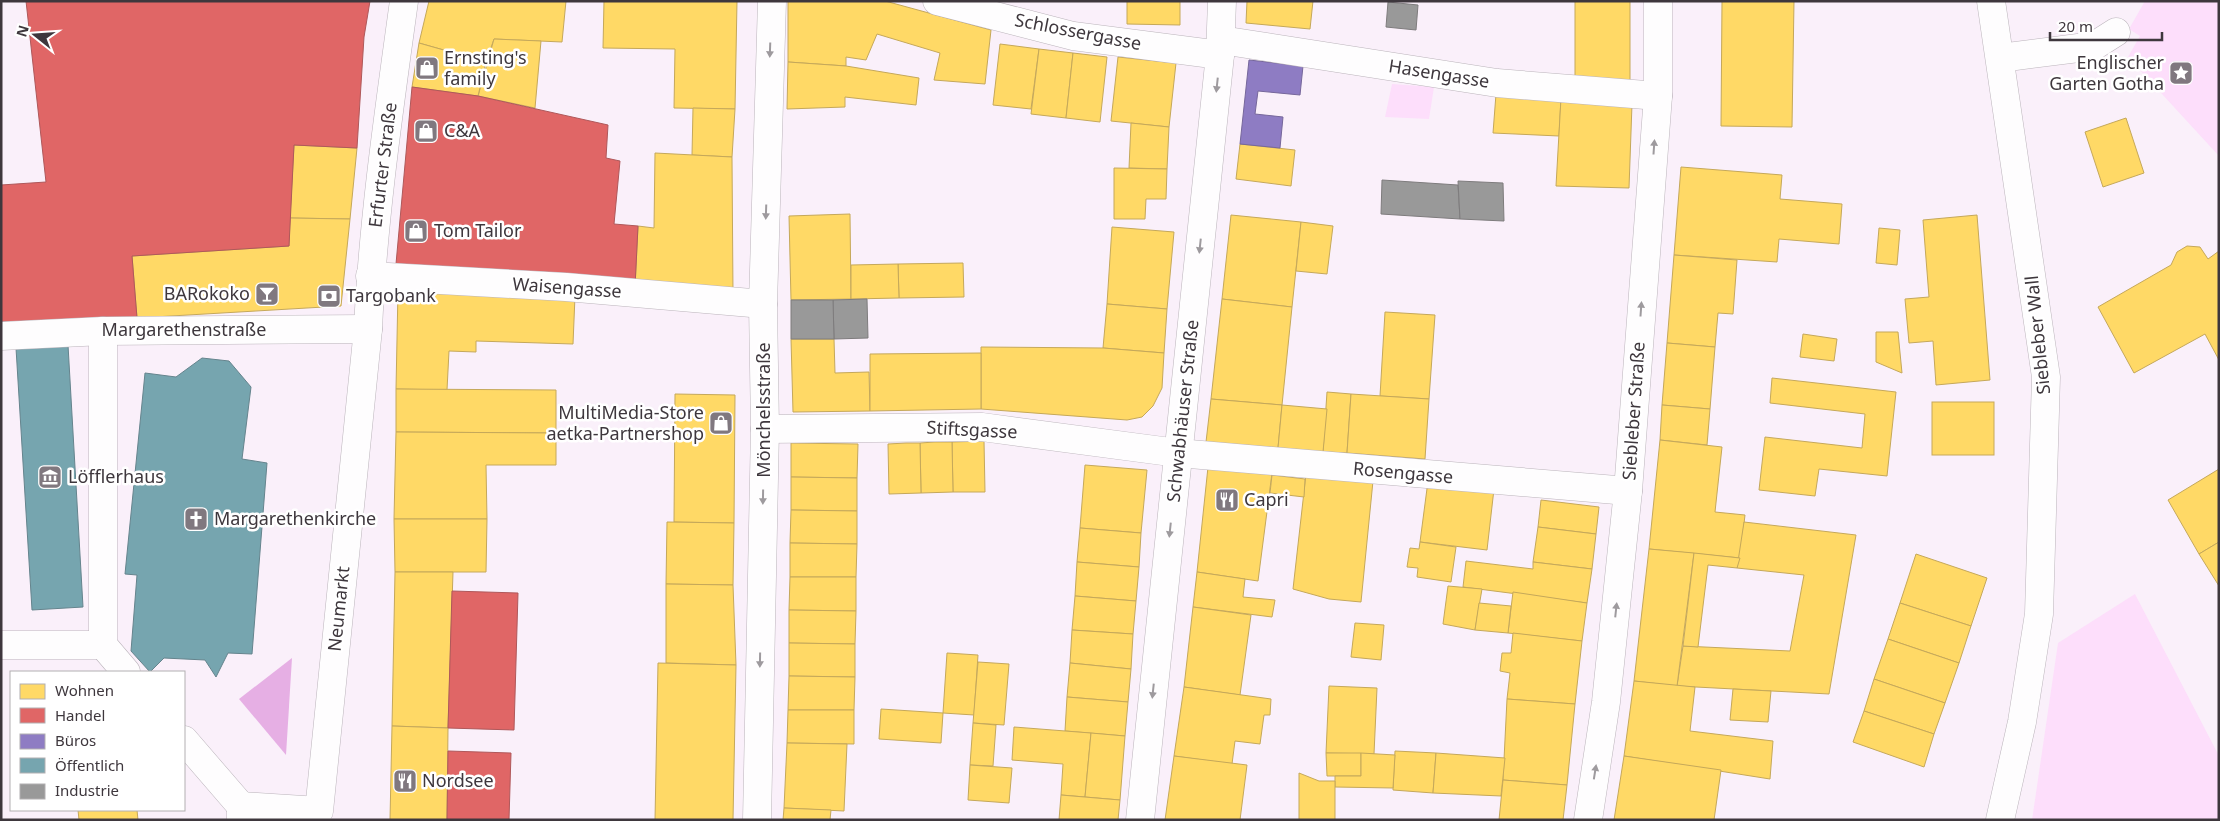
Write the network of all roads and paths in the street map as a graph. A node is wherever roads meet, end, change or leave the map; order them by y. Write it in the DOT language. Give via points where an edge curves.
graph roads {
  1 [pos="404,1"];
  2 [pos="772,1"];
  3 [pos="937,1"];
  4 [pos="1222,1"];
  5 [pos="1658,1"];
  6 [pos="1991,1"];
  7 [pos="2116,32"];
  8 [pos="1221,48"];
  9 [pos="2000,58"];
  10 [pos="1658,96"];
  11 [pos="370,276"];
  12 [pos="763,304"];
  13 [pos="368,329"];
  14 [pos="103,330"];
  15 [pos="1,336"];
  16 [pos="765,429"];
  17 [pos="1178,453"];
  18 [pos="1628,491"];
  19 [pos="1,624"];
  20 [pos="1,637"];
  21 [pos="1,645"];
  22 [pos="103,645"];
  23 [pos="125,671"];
  24 [pos="185,741"];
  25 [pos="241,813"];
  26 [pos="757,820"];
  27 [pos="1140,820"];
  28 [pos="1588,820"];
  29 [pos="2000,820"];
  1 -- 11 [label="street, Erfurter Straße"];
  2 -- 12 [label="street, Mönchelsstraße, one-way"];
  3 -- 8 [label="street, Schlossergasse" via="1073,36"];
  4 -- 8 [label="street, Schwabhäuser Straße"];
  5 -- 10 [label="street, Siebleber Straße"];
  6 -- 9 [label="street, Siebleber Wall"];
  7 -- 9 [label="street" via="2094,46"];
  8 -- 10 [label="street, Hasengasse" via="1496,83"];
  8 -- 17 [label="street, Schwabhäuser Straße, one-way"];
  9 -- 29 [label="street, Siebleber Wall" via="2046,377 2039,614 2022,722"];
  18 -- 10 [label="street, Siebleber Straße, one-way"];
  11 -- 12 [label="street, Waisengasse" via="566,287"];
  11 -- 13 [label="street, Erfurter Straße"];
  12 -- 16 [label="street, Mönchelsstraße"];
  13 -- 14 [label="street, Margarethenstraße"];
  13 -- 25 [label="street, Neumarkt" via="319,811"];
  14 -- 15 [label="street, Margarethenstraße"];
  14 -- 22 [label="street"];
  16 -- 17 [label="street, Stiftsgasse" via="982,427"];
  16 -- 26 [label="street, Mönchelsstraße, one-way"];
  17 -- 18 [label="street, Rosengasse"];
  17 -- 27 [label="street, Schwabhäuser Straße, one-way"];
  28 -- 18 [label="street, Siebleber Straße, one-way" via="1606,702"];
  19 -- 20 [label="street"];
  21 -- 22 [label="street"];
  22 -- 23 [label="street"];
  24 -- 25 [label="street, Neumarkt"];
}
